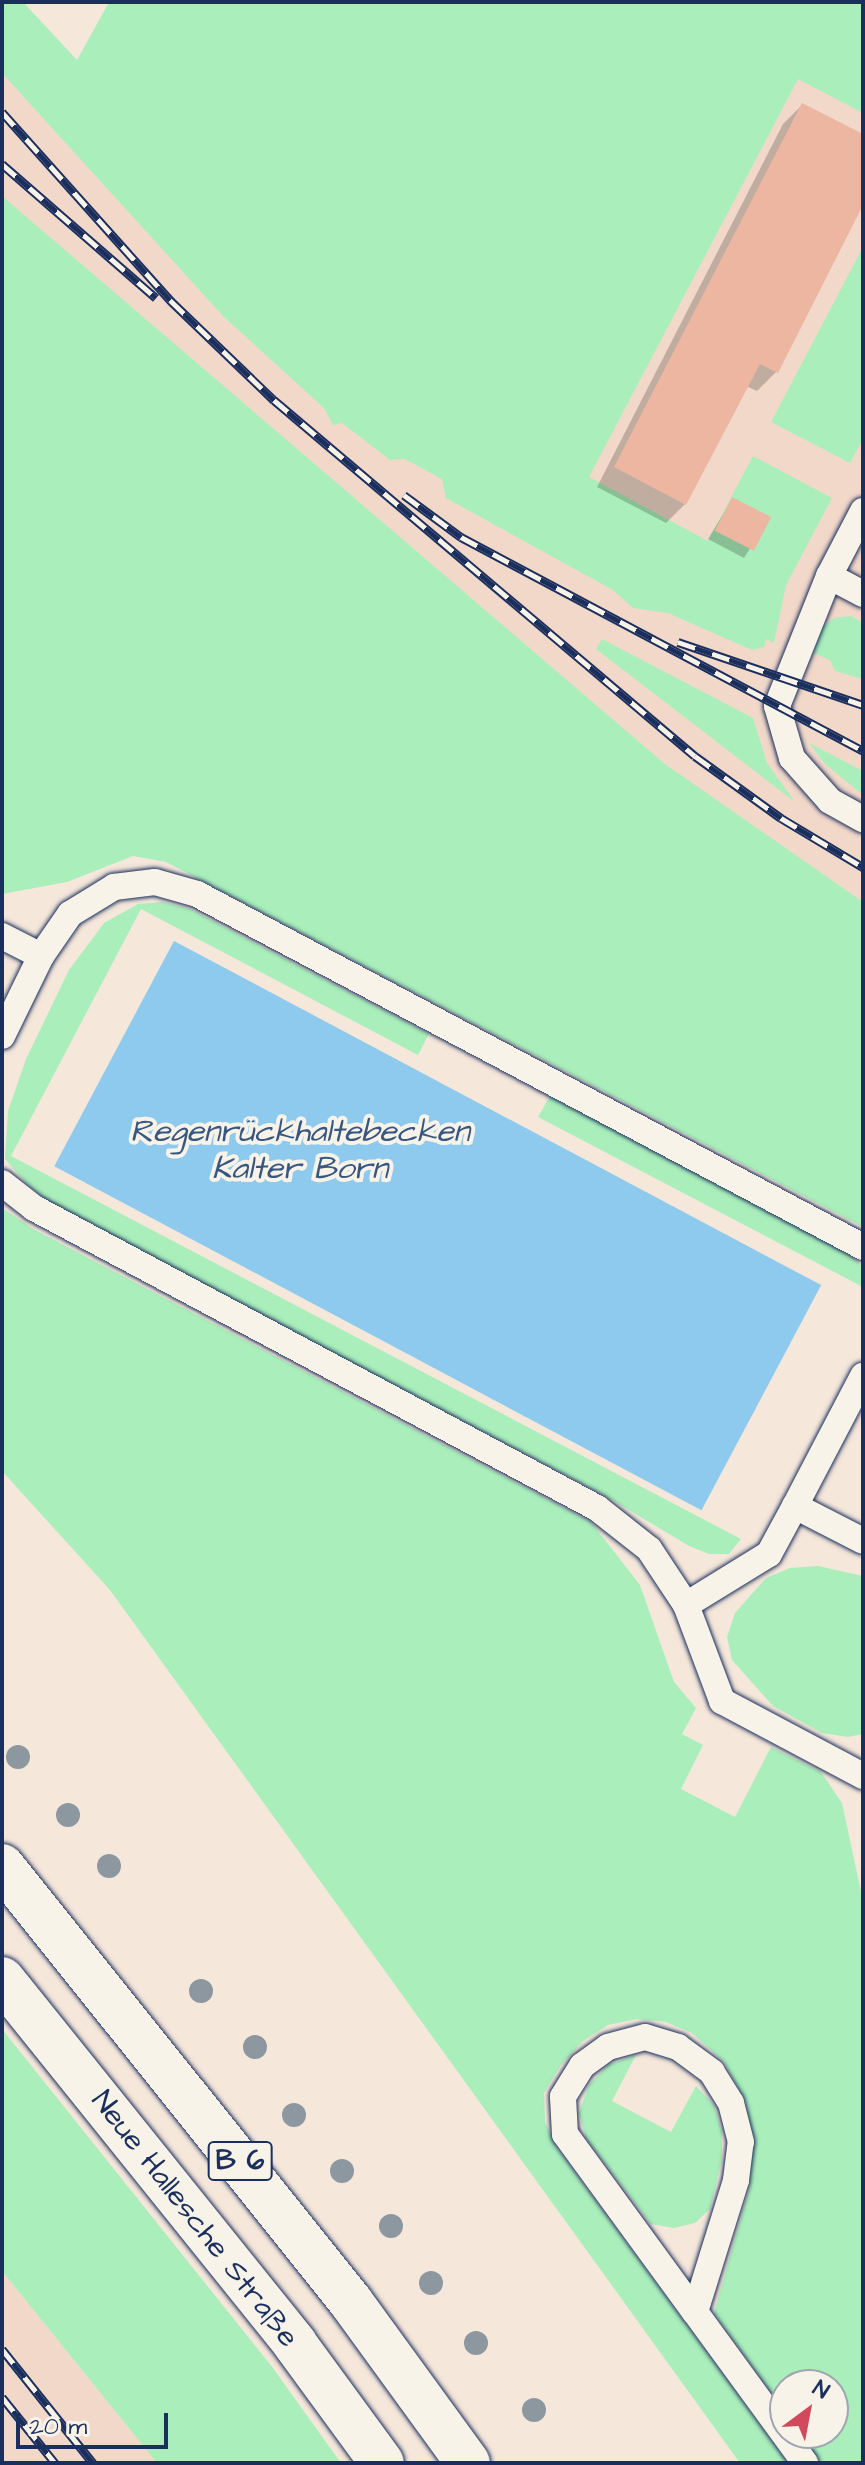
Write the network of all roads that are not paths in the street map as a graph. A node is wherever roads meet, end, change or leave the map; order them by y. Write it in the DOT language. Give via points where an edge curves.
graph roads {
  1 [pos="863,511"];
  2 [pos="829,576"];
  3 [pos="863,594"];
  4 [pos="863,819"];
  5 [pos="2,936"];
  6 [pos="41,956"];
  7 [pos="2,1036"];
  8 [pos="2,1183"];
  9 [pos="863,1247"];
  10 [pos="863,1376"];
  11 [pos="795,1506"];
  12 [pos="863,1541"];
  13 [pos="686,1605"];
  14 [pos="863,1776"];
  15 [pos="2,1866"];
  16 [pos="2,1979"];
  17 [pos="695,2312"];
  18 [pos="382,2463"];
  19 [pos="468,2463"];
  20 [pos="805,2463"];
  1 -- 2 [label="lane"];
  2 -- 3 [label="lane"];
  2 -- 4 [label="lane" via="777,706 792,758 830,801"];
  5 -- 6 [label="lane"];
  6 -- 7 [label="lane"];
  6 -- 9 [label="lane" via="70,914 114,887 155,882 197,894"];
  8 -- 13 [label="lane" via="34,1208 597,1508 649,1549"];
  10 -- 11 [label="lane"];
  11 -- 12 [label="lane"];
  11 -- 13 [label="lane" via="769,1554"];
  13 -- 14 [label="lane" via="722,1701"];
  15 -- 19 [label="main road, B 6" via="351,2302"];
  16 -- 18 [label="main road, Neue Hallesche Straße / B 6" via="295,2344"];
  17 -- 17 [label="lane" via="565,2134 563,2097 582,2066 608,2047 645,2037 678,2047 712,2072 731,2103 741,2142 736,2180"];
  17 -- 20 [label="lane"];
}
